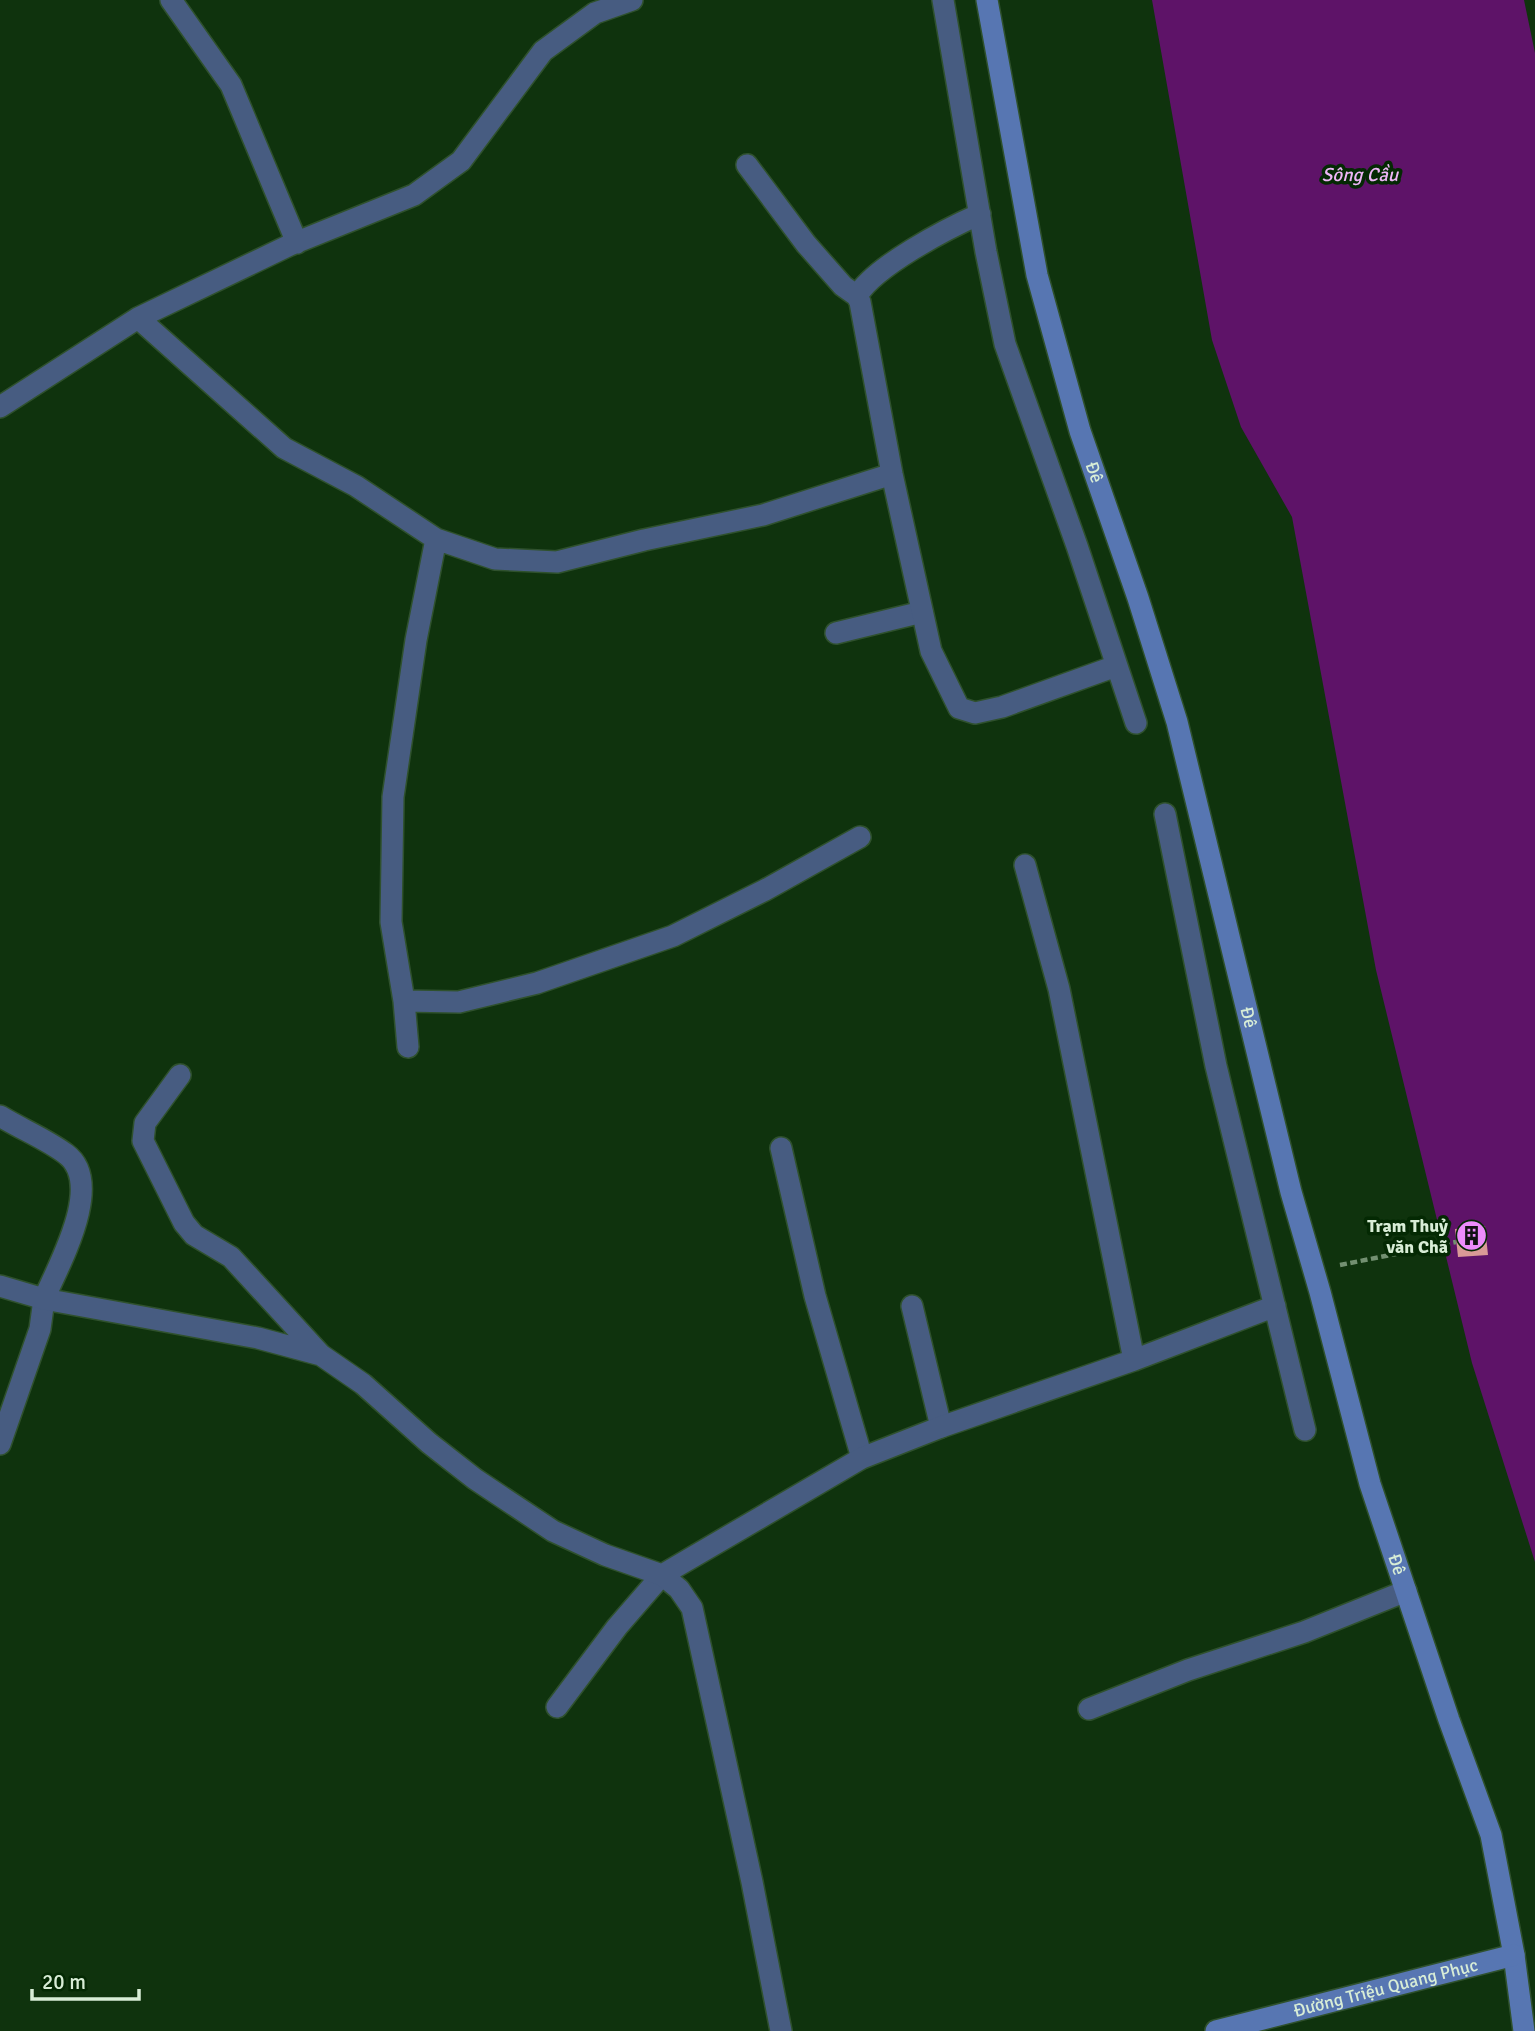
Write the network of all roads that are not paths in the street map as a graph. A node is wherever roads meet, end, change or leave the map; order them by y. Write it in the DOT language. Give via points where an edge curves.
graph roads {
  1 [pos="171,0"];
  2 [pos="632,0"];
  3 [pos="943,0"];
  4 [pos="987,0"];
  5 [pos="747,165"];
  6 [pos="980,214"];
  7 [pos="297,243"];
  8 [pos="857,296"];
  9 [pos="138,318"];
  10 [pos="0,407"];
  11 [pos="892,474"];
  12 [pos="436,538"];
  13 [pos="922,612"];
  14 [pos="836,633"];
  15 [pos="1116,666"];
  16 [pos="1136,723"];
  17 [pos="1165,814"];
  18 [pos="860,837"];
  19 [pos="1025,866"];
  20 [pos="404,1002"];
  21 [pos="408,1047"];
  22 [pos="180,1075"];
  23 [pos="0,1116"];
  24 [pos="781,1148"];
  25 [pos="0,1286"];
  26 [pos="44,1299"];
  27 [pos="912,1306"];
  28 [pos="1275,1306"];
  29 [pos="321,1355"];
  30 [pos="1134,1360"];
  31 [pos="941,1427"];
  32 [pos="1305,1430"];
  33 [pos="0,1444"];
  34 [pos="862,1458"];
  35 [pos="662,1575"];
  36 [pos="1406,1591"];
  37 [pos="558,1707"];
  38 [pos="1089,1709"];
  39 [pos="1514,1955"];
  40 [pos="781,2031"];
  41 [pos="1216,2031"];
  42 [pos="1524,2031"];
  1 -- 7 [label="street" via="231,85"];
  2 -- 7 [label="street" via="595,13 543,51 461,161 414,195"];
  3 -- 6 [label="street"];
  4 -- 36 [label="main road, Đê" via="1037,275 1080,431 1177,723 1291,1192 1370,1484"];
  5 -- 8 [label="street" via="806,244"];
  6 -- 8 [label="street" via="951,227 870,279"];
  6 -- 15 [label="street" via="1005,344"];
  7 -- 9 [label="street"];
  8 -- 11 [label="street"];
  9 -- 10 [label="street"];
  9 -- 12 [label="street" via="285,448 356,486"];
  11 -- 12 [label="street" via="763,514 557,562 495,559"];
  11 -- 13 [label="street"];
  12 -- 20 [label="street" via="393,797 391,922"];
  13 -- 14 [label="street"];
  13 -- 15 [label="street" via="931,651 959,708 967,711 1002,707"];
  15 -- 16 [label="street"];
  17 -- 28 [label="street" via="1216,1066"];
  18 -- 20 [label="street" via="673,936 537,983 459,1002"];
  19 -- 30 [label="street" via="1059,989"];
  20 -- 21 [label="street"];
  22 -- 29 [label="street" via="145,1123 143,1142 148,1152 194,1235 231,1257"];
  23 -- 26 [label="street" via="68,1155 81,1176 82,1201"];
  24 -- 34 [label="street" via="816,1296"];
  25 -- 26 [label="street"];
  26 -- 29 [label="street" via="258,1338"];
  26 -- 33 [label="street" via="40,1329"];
  27 -- 31 [label="street"];
  28 -- 30 [label="street"];
  28 -- 32 [label="street"];
  29 -- 35 [label="street" via="363,1384 475,1479 552,1531"];
  30 -- 31 [label="street"];
  31 -- 34 [label="street"];
  34 -- 35 [label="street"];
  35 -- 37 [label="street"];
  35 -- 40 [label="street" via="680,1588 692,1608"];
  36 -- 38 [label="street"];
  36 -- 39 [label="main road, Đê" via="1491,1835"];
  39 -- 41 [label="main road, Đường Triệu Quang Phục"];
  39 -- 42 [label="main road, Đê"];
}
